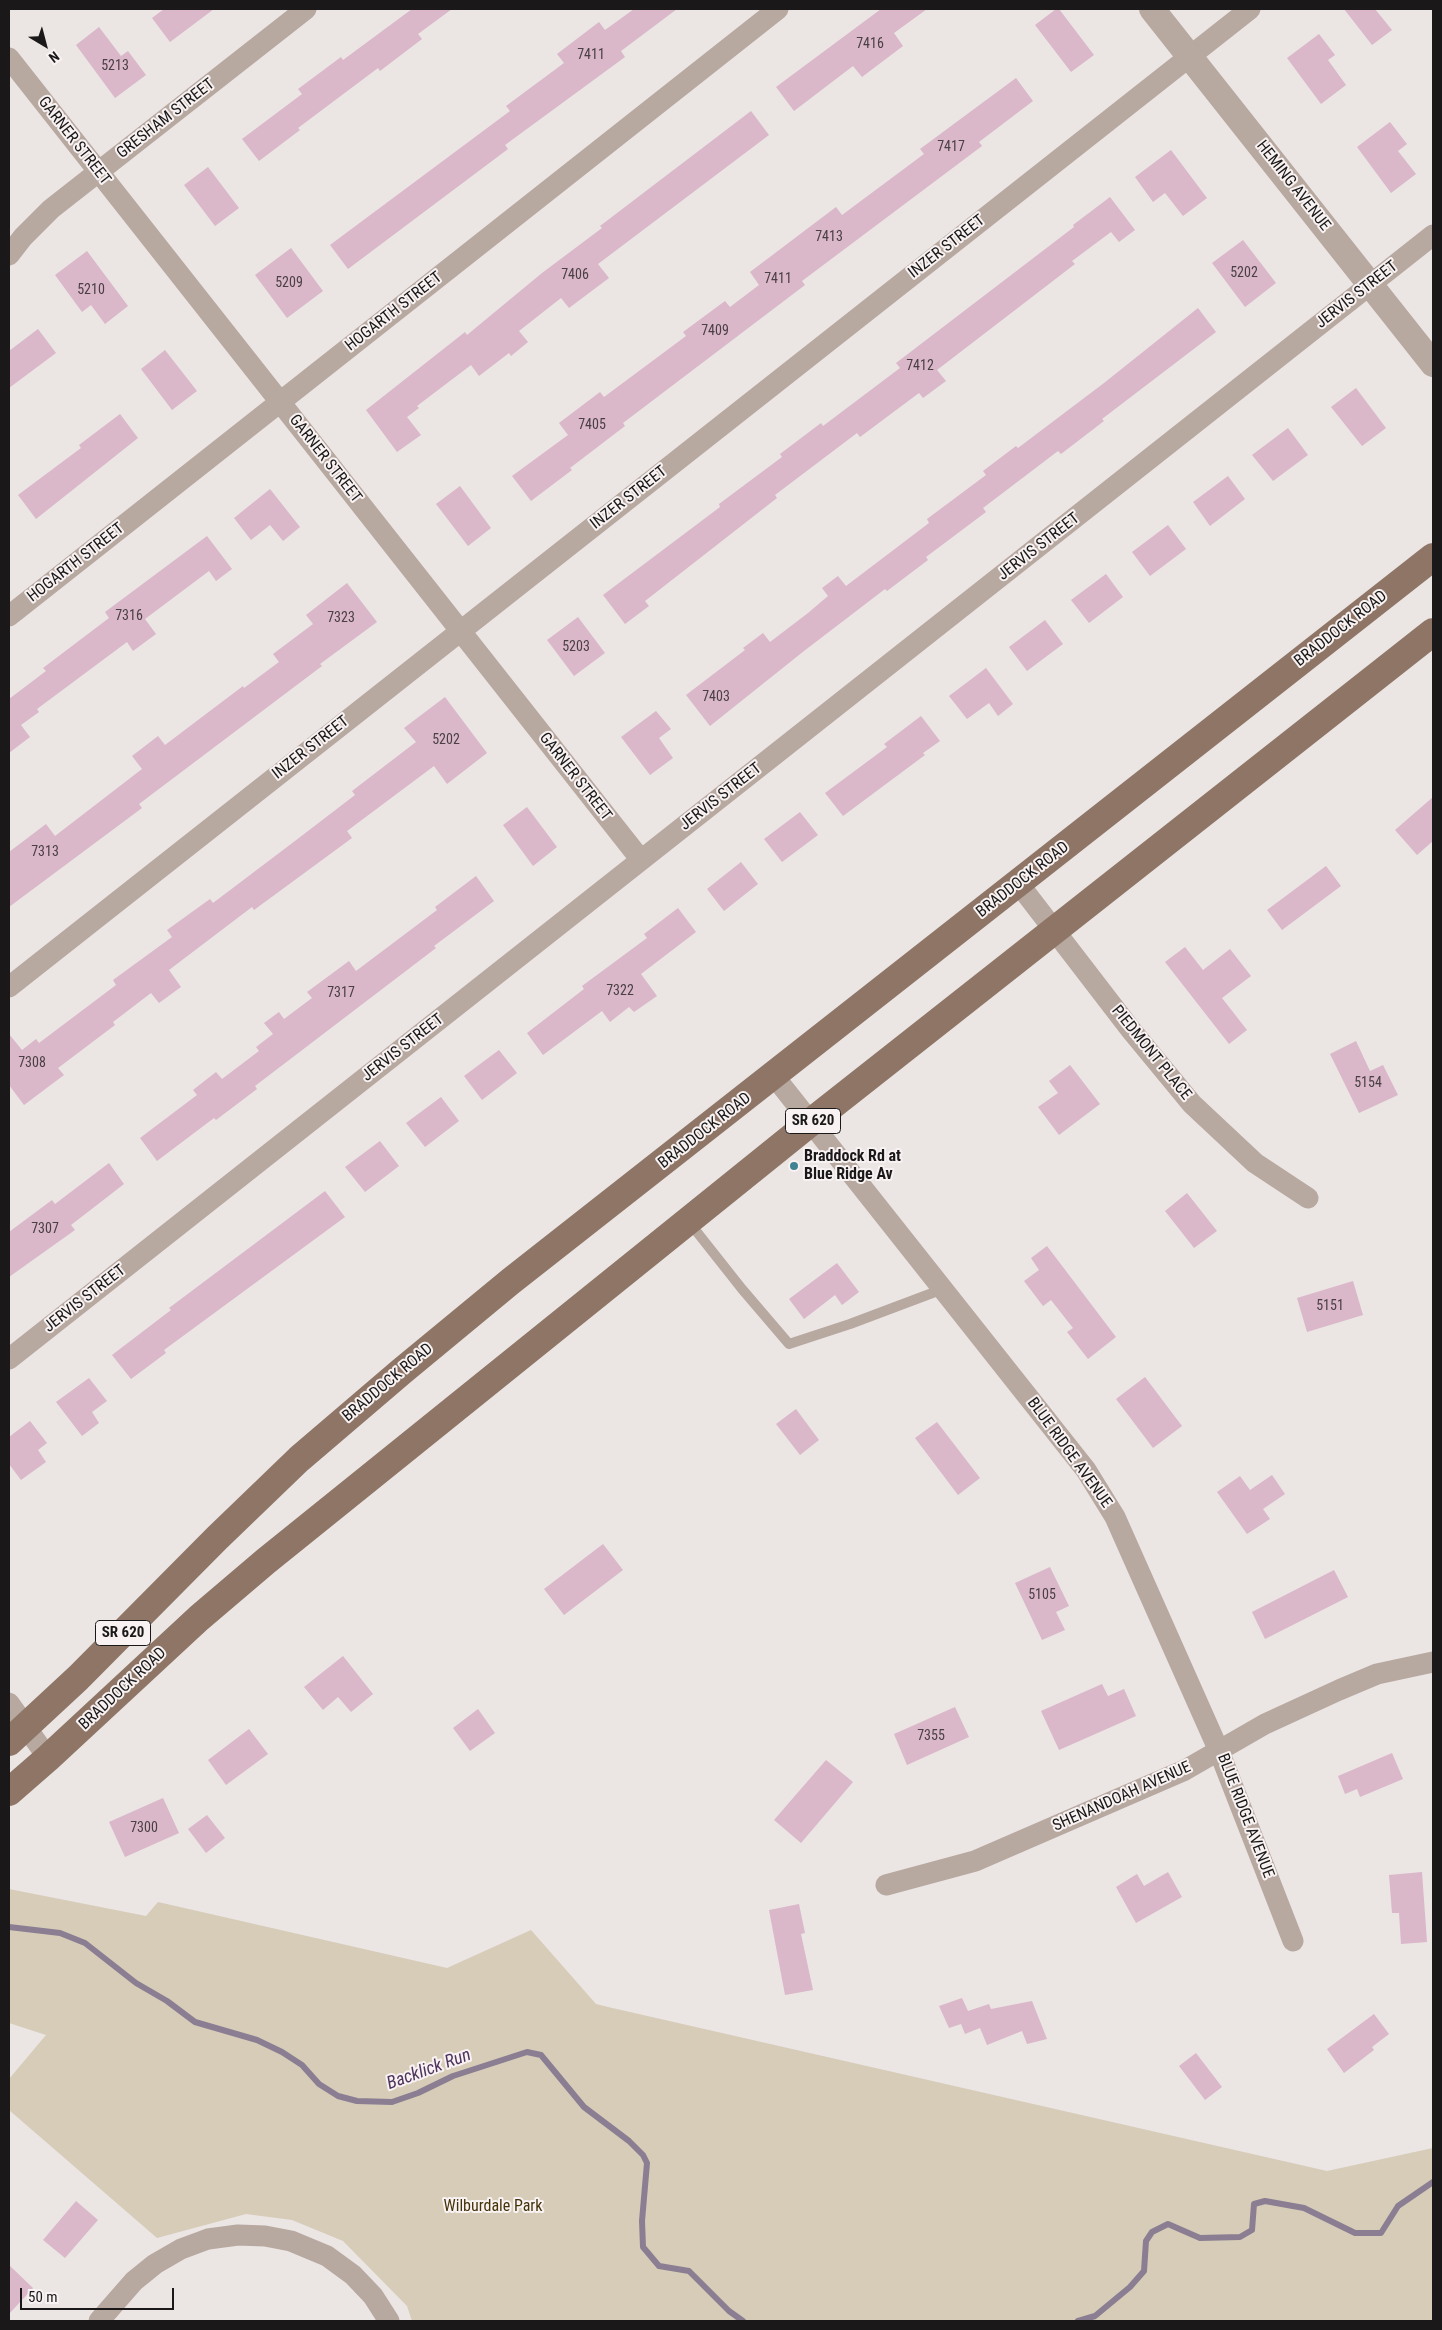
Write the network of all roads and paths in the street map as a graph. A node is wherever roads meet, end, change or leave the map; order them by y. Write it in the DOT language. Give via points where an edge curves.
graph roads {
  1 [pos="306,9"];
  2 [pos="778,9"];
  3 [pos="1152,9"];
  4 [pos="1250,9"];
  5 [pos="1190,56"];
  6 [pos="9,58"];
  7 [pos="99,172"];
  8 [pos="1433,235"];
  9 [pos="9,255"];
  10 [pos="1370,284"];
  11 [pos="1433,364"];
  12 [pos="280,402"];
  13 [pos="1433,557"];
  14 [pos="9,616"];
  15 [pos="460,631"];
  16 [pos="1433,632"];
  17 [pos="640,860"];
  18 [pos="1018,884"];
  19 [pos="1055,931"];
  20 [pos="9,986"];
  21 [pos="774,1076"];
  22 [pos="811,1122"];
  23 [pos="1308,1198"];
  24 [pos="688,1221"];
  25 [pos="944,1289"];
  26 [pos="9,1359"];
  27 [pos="1433,1662"];
  28 [pos="9,1703"];
  29 [pos="17,1734"];
  30 [pos="1219,1751"];
  31 [pos="48,1758"];
  32 [pos="9,1792"];
  33 [pos="886,1885"];
  34 [pos="1294,1940"];
  35 [pos="99,2321"];
  36 [pos="389,2321"];
  1 -- 7 [label="street, GRESHAM STREET"];
  2 -- 12 [label="street, HOGARTH STREET"];
  3 -- 5 [label="street, HEMING AVENUE"];
  4 -- 5 [label="street, INZER STREET"];
  5 -- 10 [label="street, HEMING AVENUE"];
  5 -- 15 [label="street, INZER STREET"];
  6 -- 7 [label="street, GARNER STREET"];
  7 -- 9 [label="street, GRESHAM STREET" via="51,210"];
  7 -- 12 [label="street, GARNER STREET"];
  8 -- 10 [label="street, JERVIS STREET"];
  10 -- 11 [label="street, HEMING AVENUE"];
  10 -- 17 [label="street, JERVIS STREET"];
  12 -- 14 [label="street, HOGARTH STREET"];
  12 -- 15 [label="street, GARNER STREET"];
  13 -- 18 [label="main road, BRADDOCK ROAD / SR 620"];
  15 -- 17 [label="street, GARNER STREET"];
  15 -- 20 [label="street, INZER STREET"];
  16 -- 19 [label="main road, BRADDOCK ROAD / SR 620"];
  17 -- 26 [label="street, JERVIS STREET"];
  18 -- 19 [label="street, PIEDMONT PLACE"];
  18 -- 21 [label="main road, BRADDOCK ROAD / SR 620"];
  19 -- 22 [label="main road, BRADDOCK ROAD / SR 620"];
  19 -- 23 [label="street, PIEDMONT PLACE" via="1192,1104 1255,1162"];
  21 -- 22 [label="street, BLUE RIDGE AVENUE"];
  21 -- 29 [label="main road, BRADDOCK ROAD / SR 620" via="512,1281 299,1459"];
  22 -- 24 [label="main road, BRADDOCK ROAD / SR 620"];
  22 -- 25 [label="street, BLUE RIDGE AVENUE"];
  24 -- 25 [label="lane" via="789,1344"];
  24 -- 31 [label="main road, BRADDOCK ROAD / SR 620" via="258,1567"];
  25 -- 30 [label="street, BLUE RIDGE AVENUE" via="1086,1470 1115,1517"];
  27 -- 30 [label="street, SHENANDOAH AVENUE" via="1377,1674 1265,1724"];
  28 -- 29 [label="street"];
  29 -- 31 [label="street"];
  30 -- 33 [label="street, SHENANDOAH AVENUE" via="1140,1792 975,1861"];
  30 -- 34 [label="street, BLUE RIDGE AVENUE"];
  31 -- 32 [label="main road, BRADDOCK ROAD / SR 620"];
  35 -- 36 [label="street" via="134,2281 155,2264 208,2239 238,2235 291,2240 317,2250 354,2275"];
}
